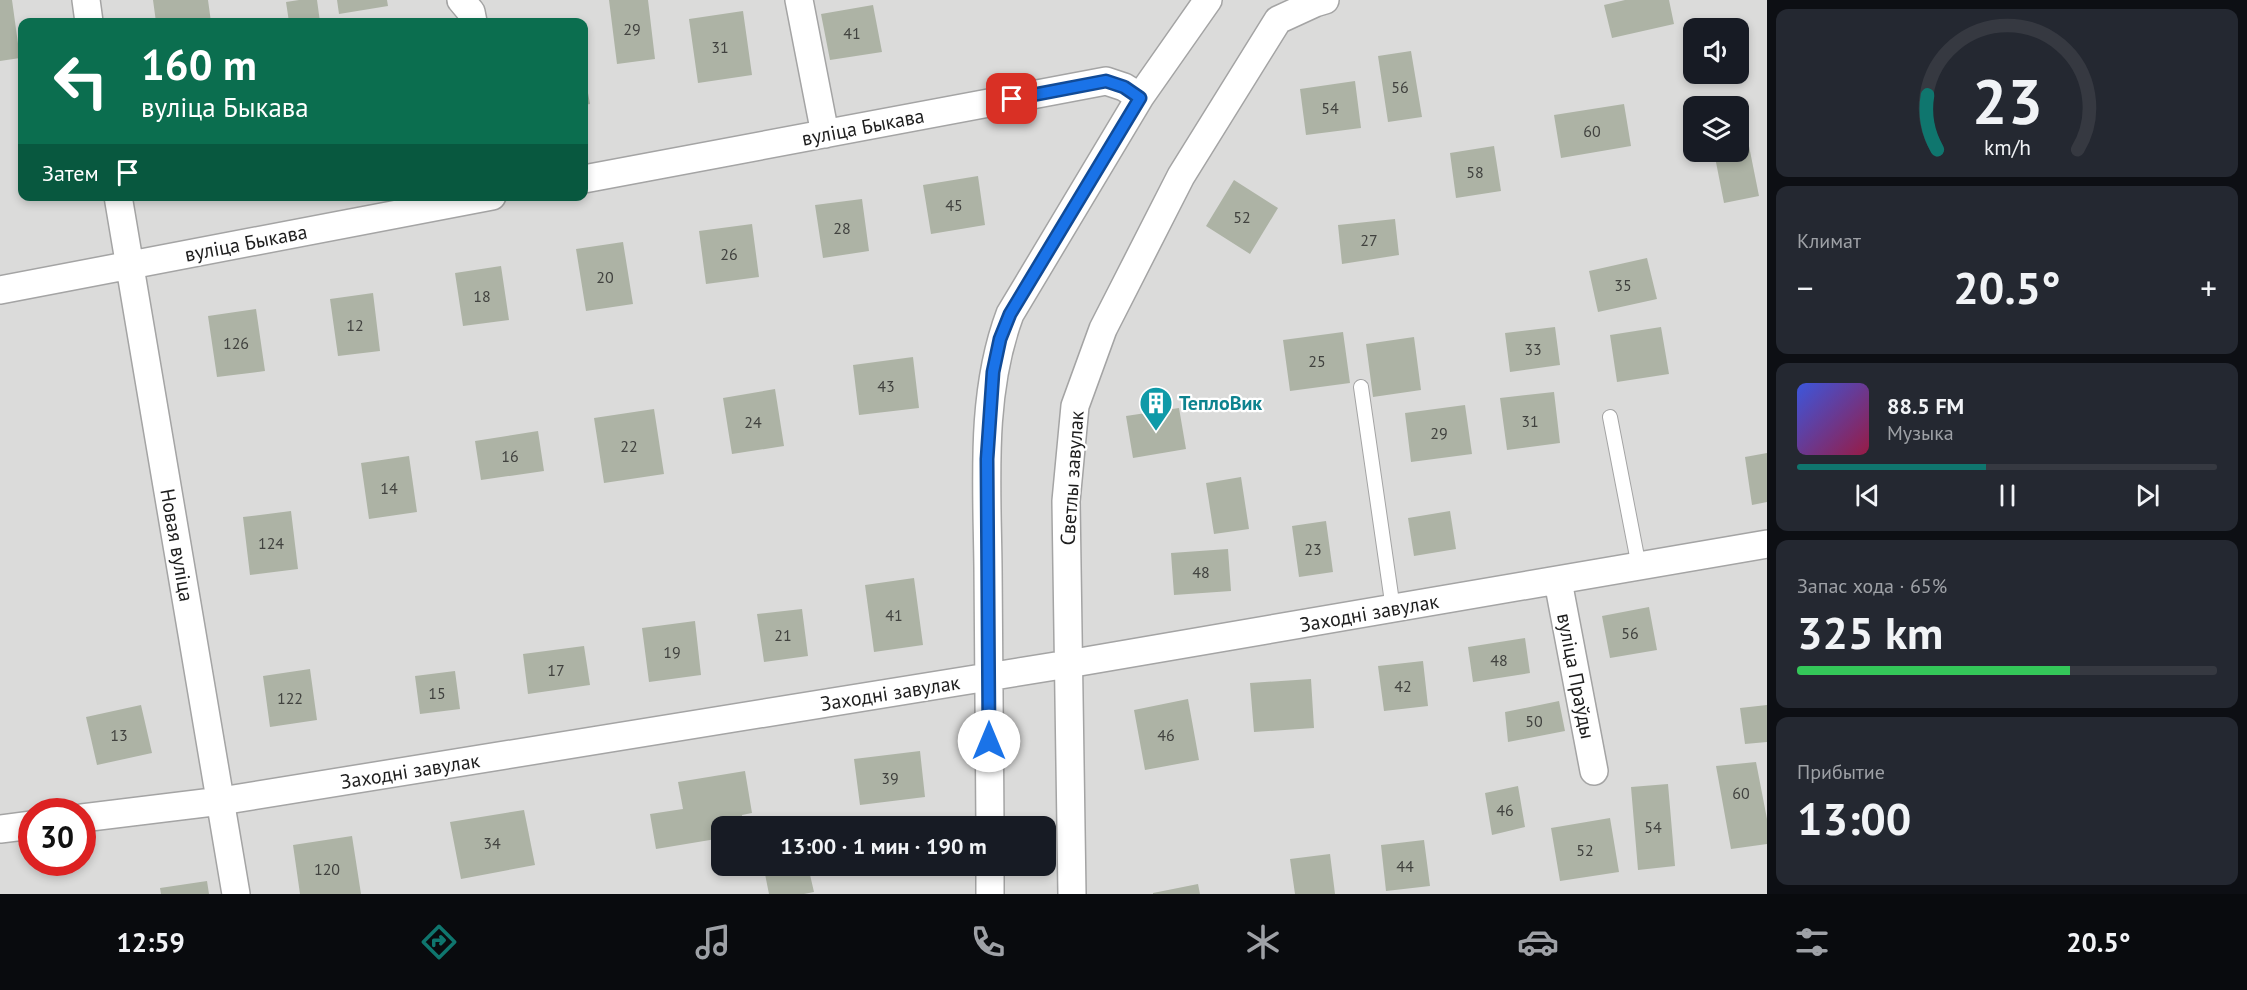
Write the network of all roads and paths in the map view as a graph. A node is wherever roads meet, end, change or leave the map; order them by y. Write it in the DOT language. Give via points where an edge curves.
graph roads {
  1 [pos="86,0"];
  2 [pos="461,0"];
  3 [pos="799,0"];
  4 [pos="1208,0"];
  5 [pos="1325,0"];
  6 [pos="88,18"];
  7 [pos="472,18"];
  8 [pos="1140,98"];
  9 [pos="825,134"];
  10 [pos="588,178"];
  11 [pos="119,201"];
  12 [pos="466,201"];
  13 [pos="130,265"];
  14 [pos="0,290"];
  15 [pos="1361,387"];
  16 [pos="1610,417"];
  17 [pos="1767,544"];
  18 [pos="1639,567"];
  19 [pos="1558,580"];
  20 [pos="1393,609"];
  21 [pos="1068,664"];
  22 [pos="989,677"];
  23 [pos="1594,771"];
  24 [pos="221,801"];
  25 [pos="96,816"];
  26 [pos="990,816"];
  27 [pos="18,826"];
  28 [pos="0,828"];
  29 [pos="990,876"];
  30 [pos="236,894"];
  31 [pos="990,894"];
  32 [pos="1072,894"];
  1 -- 6 [label="street"];
  2 -- 7 [label="street"];
  3 -- 9 [label="street"];
  4 -- 8 [label="street"];
  5 -- 21 [label="street, Светлы завулак" via="1278,20 1181,176 1103,329 1075,406 1066,501"];
  8 -- 9 [label="street, вуліца Быкава" via="1106,81"];
  8 -- 22 [label="street" via="1010,314 1000,339 993,372 987,459"];
  9 -- 10 [label="street, вуліца Быкава"];
  11 -- 13 [label="street, Новая вуліца"];
  12 -- 13 [label="street, вуліца Быкава"];
  13 -- 14 [label="street, вуліца Быкава"];
  13 -- 24 [label="street, Новая вуліца"];
  15 -- 20 [label="lane"];
  16 -- 18 [label="lane"];
  17 -- 18 [label="street, Заходні завулак"];
  18 -- 19 [label="street, Заходні завулак"];
  19 -- 20 [label="street, Заходні завулак"];
  19 -- 23 [label="street, вуліца Праўды"];
  20 -- 21 [label="street, Заходні завулак"];
  21 -- 22 [label="street, Заходні завулак"];
  21 -- 32 [label="street, Светлы завулак"];
  22 -- 24 [label="street, Заходні завулак"];
  22 -- 26 [label="street"];
  24 -- 25 [label="street, Заходні завулак"];
  24 -- 30 [label="street, Новая вуліца"];
  27 -- 28 [label="street"];
  29 -- 31 [label="street"];
}
